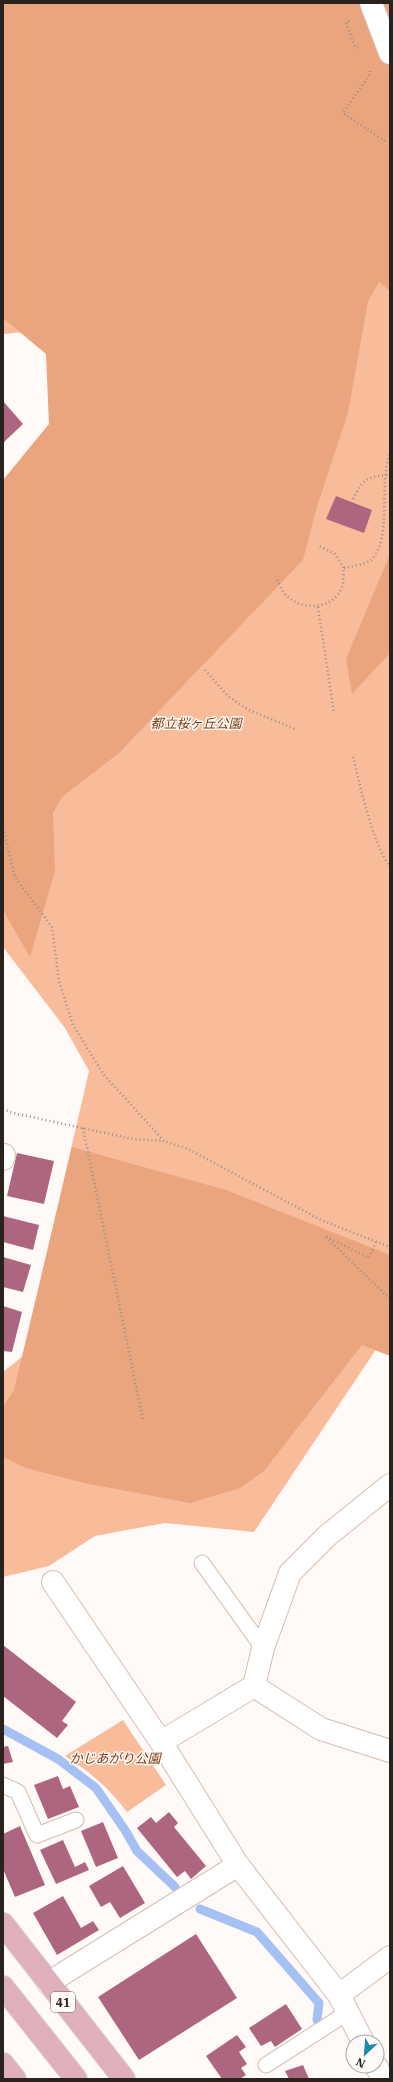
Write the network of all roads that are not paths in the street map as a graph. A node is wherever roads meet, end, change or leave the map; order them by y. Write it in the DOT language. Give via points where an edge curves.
graph roads {
  1 [pos="371,3"];
  2 [pos="390,53"];
  3 [pos="390,1485"];
  4 [pos="202,1563"];
  5 [pos="53,1582"];
  6 [pos="263,1648"];
  7 [pos="254,1686"];
  8 [pos="161,1742"];
  9 [pos="390,1751"];
  10 [pos="3,1785"];
  11 [pos="76,1820"];
  12 [pos="238,1865"];
  13 [pos="3,1924"];
  14 [pos="390,1957"];
  15 [pos="48,1983"];
  16 [pos="3,1987"];
  17 [pos="343,2004"];
  18 [pos="359,2034"];
  19 [pos="3,2064"];
  20 [pos="266,2065"];
  21 [pos="15,2079"];
  22 [pos="76,2079"];
  23 [pos="124,2079"];
  1 -- 2 [label="street"];
  3 -- 6 [label="street" via="327,1536 290,1573"];
  4 -- 6 [label="lane"];
  5 -- 8 [label="street"];
  6 -- 7 [label="street"];
  7 -- 8 [label="street"];
  7 -- 9 [label="street" via="321,1729"];
  8 -- 12 [label="street"];
  10 -- 11 [label="lane" via="18,1792 37,1835"];
  12 -- 15 [label="street"];
  12 -- 17 [label="street"];
  13 -- 15 [label="main road, 41"];
  14 -- 17 [label="street"];
  15 -- 23 [label="main road, 41"];
  16 -- 22 [label="main road"];
  17 -- 18 [label="street"];
  17 -- 20 [label="lane"];
  19 -- 21 [label="main road"];
}
